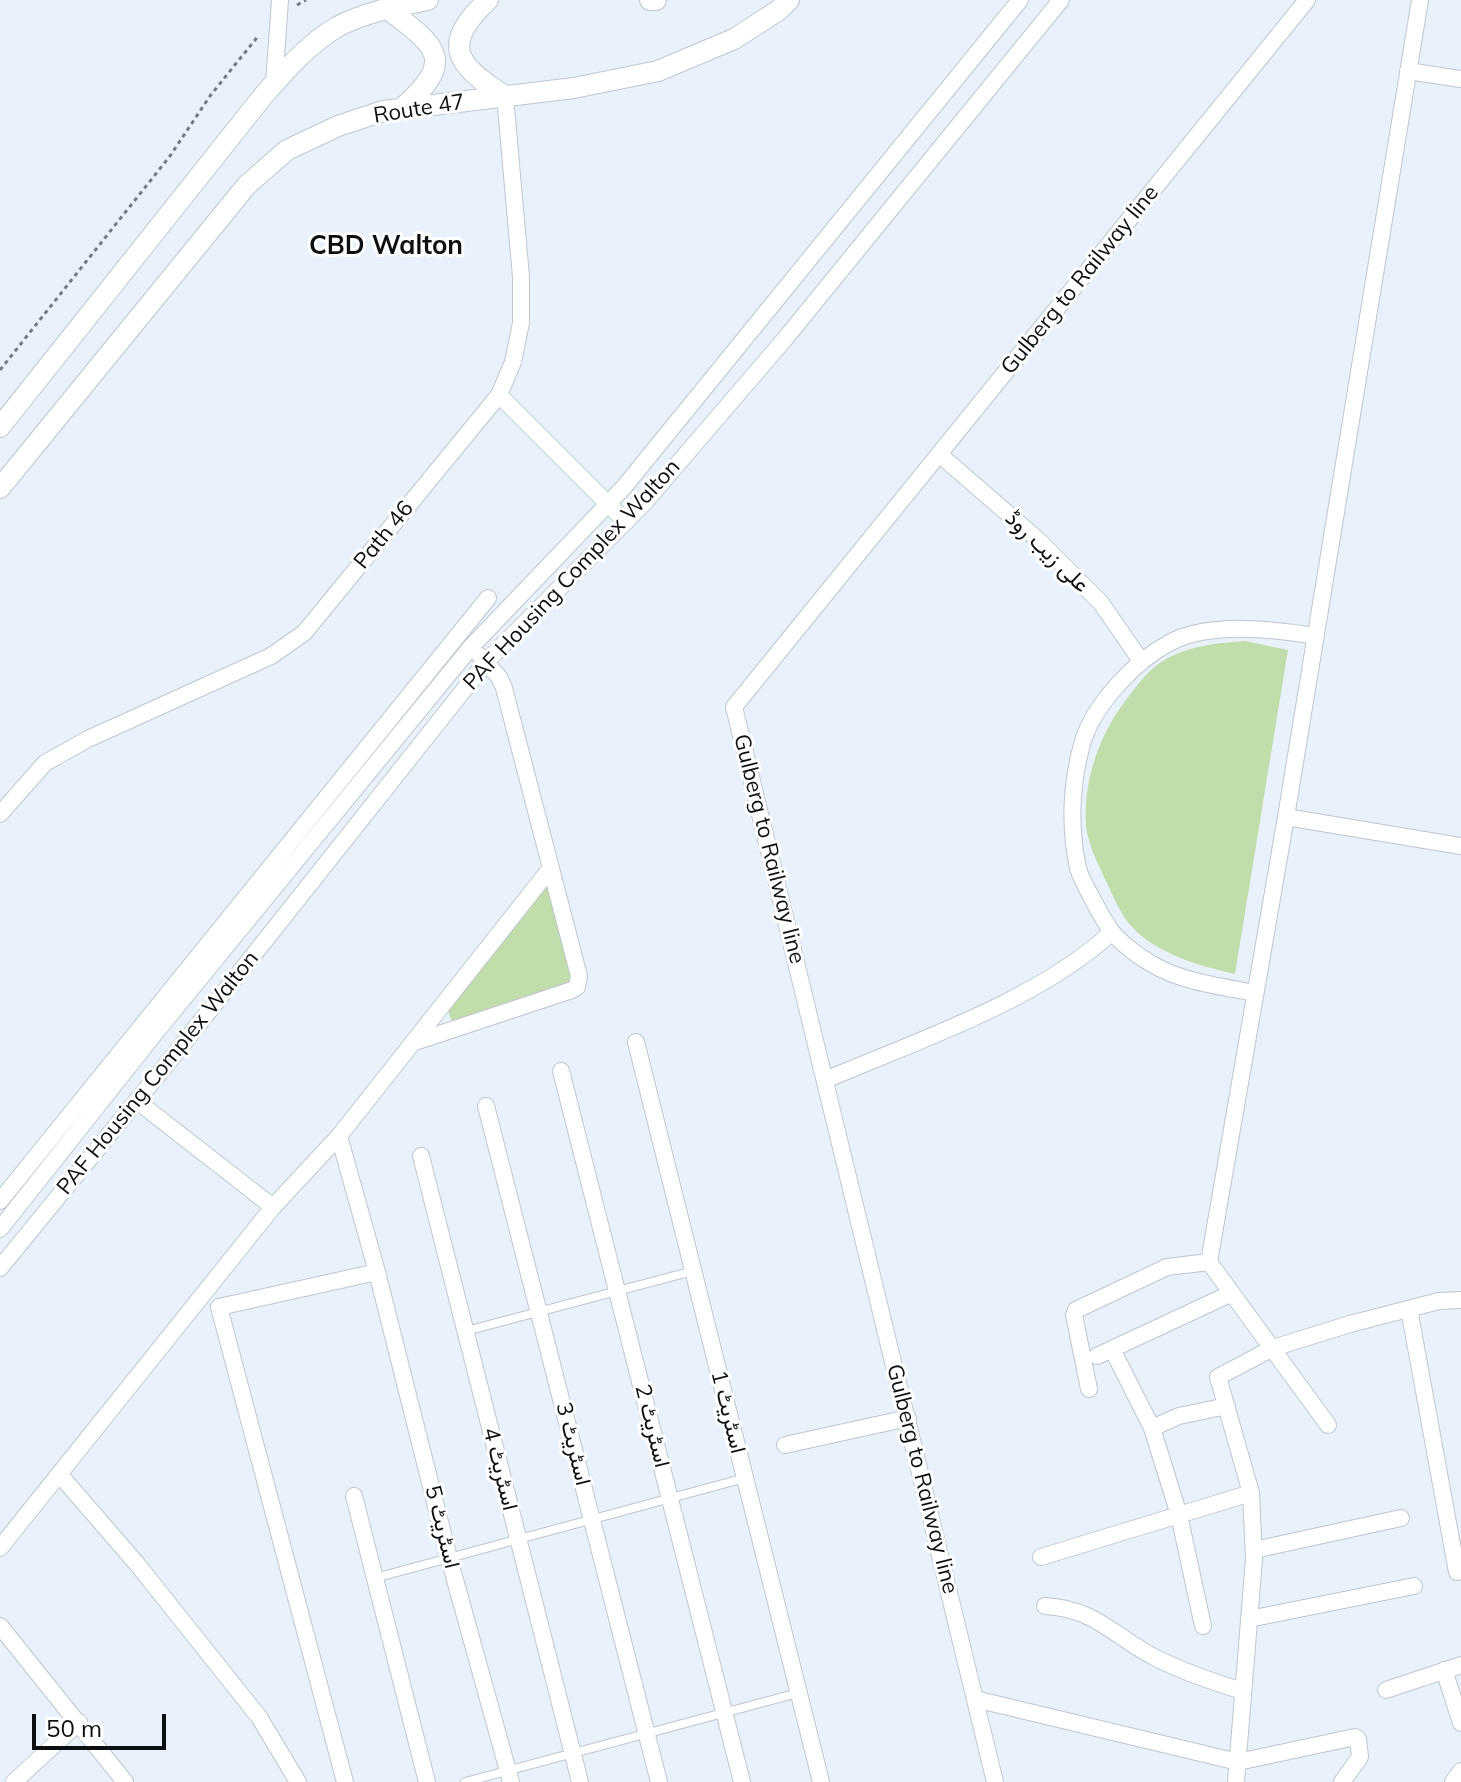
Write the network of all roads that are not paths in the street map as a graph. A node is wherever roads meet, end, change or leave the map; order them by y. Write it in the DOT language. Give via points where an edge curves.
graph roads {
  1 [pos="280,0"];
  2 [pos="488,0"];
  3 [pos="650,0"];
  4 [pos="656,0"];
  5 [pos="789,0"];
  6 [pos="1020,0"];
  7 [pos="1061,0"];
  8 [pos="1307,0"];
  9 [pos="1420,0"];
  10 [pos="417,1"];
  11 [pos="386,8"];
  12 [pos="1408,71"];
  13 [pos="1461,79"];
  14 [pos="274,84"];
  15 [pos="505,96"];
  16 [pos="401,109"];
  17 [pos="499,395"];
  18 [pos="0,427"];
  19 [pos="939,454"];
  20 [pos="0,488"];
  21 [pos="610,503"];
  22 [pos="626,522"];
  23 [pos="488,598"];
  24 [pos="457,636"];
  25 [pos="1315,636"];
  26 [pos="471,647"];
  27 [pos="1141,661"];
  28 [pos="486,662"];
  29 [pos="0,814"];
  30 [pos="1286,817"];
  31 [pos="1461,846"];
  32 [pos="550,869"];
  33 [pos="1112,932"];
  34 [pos="1255,993"];
  35 [pos="636,1042"];
  36 [pos="413,1043"];
  37 [pos="561,1071"];
  38 [pos="825,1080"];
  39 [pos="137,1101"];
  40 [pos="486,1106"];
  41 [pos="339,1136"];
  42 [pos="421,1156"];
  43 [pos="0,1201"];
  44 [pos="273,1207"];
  45 [pos="0,1229"];
  46 [pos="1209,1262"];
  47 [pos="0,1268"];
  48 [pos="693,1271"];
  49 [pos="377,1272"];
  50 [pos="617,1291"];
  51 [pos="1232,1293"];
  52 [pos="206,1294"];
  53 [pos="1461,1300"];
  54 [pos="219,1307"];
  55 [pos="1409,1309"];
  56 [pos="539,1311"];
  57 [pos="465,1331"];
  58 [pos="1273,1348"];
  59 [pos="1089,1389"];
  60 [pos="1227,1406"];
  61 [pos="908,1418"];
  62 [pos="1328,1425"];
  63 [pos="1152,1428"];
  64 [pos="785,1445"];
  65 [pos="60,1475"];
  66 [pos="745,1478"];
  67 [pos="1251,1493"];
  68 [pos="354,1496"];
  69 [pos="670,1498"];
  70 [pos="1179,1515"];
  71 [pos="1401,1518"];
  72 [pos="592,1519"];
  73 [pos="518,1539"];
  74 [pos="0,1548"];
  75 [pos="1254,1550"];
  76 [pos="1041,1557"];
  77 [pos="449,1558"];
  78 [pos="1457,1572"];
  79 [pos="374,1578"];
  80 [pos="1414,1586"];
  81 [pos="1045,1606"];
  82 [pos="1249,1619"];
  83 [pos="0,1626"];
  84 [pos="1203,1626"];
  85 [pos="1461,1665"];
  86 [pos="1444,1670"];
  87 [pos="1386,1690"];
  88 [pos="1243,1691"];
  89 [pos="798,1693"];
  90 [pos="975,1699"];
  91 [pos="725,1712"];
  92 [pos="79,1722"];
  93 [pos="1461,1723"];
  94 [pos="646,1733"];
  95 [pos="573,1753"];
  96 [pos="1238,1762"];
  97 [pos="1461,1771"];
  98 [pos="510,1777"];
  99 [pos="14,1782"];
  100 [pos="125,1782"];
  101 [pos="298,1782"];
  102 [pos="345,1782"];
  103 [pos="427,1782"];
  104 [pos="465,1782"];
  105 [pos="580,1782"];
  106 [pos="659,1782"];
  107 [pos="742,1782"];
  108 [pos="821,1782"];
  109 [pos="995,1782"];
  110 [pos="1236,1782"];
  111 [pos="1342,1782"];
  112 [pos="1453,1782"];
  1 -- 14 [label="street"];
  2 -- 15 [label="street" via="462,27 458,48 478,80"];
  3 -- 4 [label="street"];
  5 -- 15 [label="street, Route 47" via="734,39 658,71"];
  6 -- 21 [label="street, PAF Housing Complex Walton"];
  7 -- 22 [label="street, PAF Housing Complex Walton" via="784,340"];
  8 -- 19 [label="street, Gulberg to Railway line"];
  9 -- 12 [label="street"];
  10 -- 11 [label="street"];
  11 -- 14 [label="street" via="337,27"];
  11 -- 16 [label="street" via="417,31 436,58 424,89"];
  12 -- 13 [label="street"];
  12 -- 25 [label="street"];
  14 -- 18 [label="street"];
  15 -- 16 [label="street, Route 47"];
  15 -- 17 [label="street, Path 46" via="521,323"];
  16 -- 20 [label="street, Route 47" via="338,126 287,150 247,185"];
  17 -- 21 [label="street"];
  17 -- 29 [label="street, Path 46" via="304,633 271,656 45,763"];
  19 -- 27 [label="street, علی زیب روڈ" via="1101,603"];
  19 -- 38 [label="street, Gulberg to Railway line" via="734,707"];
  21 -- 22 [label="street"];
  21 -- 26 [label="street, PAF Housing Complex Walton"];
  22 -- 28 [label="street, PAF Housing Complex Walton"];
  23 -- 24 [label="street"];
  24 -- 26 [label="street"];
  24 -- 43 [label="street"];
  25 -- 27 [label="street" via="1264,628 1218,630 1173,641"];
  25 -- 30 [label="street"];
  26 -- 28 [label="street"];
  26 -- 45 [label="street, PAF Housing Complex Walton"];
  27 -- 33 [label="street" via="1106,699 1084,739 1071,799 1078,870"];
  28 -- 32 [label="street" via="504,688"];
  28 -- 39 [label="street, PAF Housing Complex Walton"];
  30 -- 31 [label="street"];
  30 -- 34 [label="street"];
  32 -- 36 [label="street"];
  32 -- 36 [label="street" via="579,976 577,987"];
  33 -- 34 [label="street" via="1150,963 1193,981"];
  33 -- 38 [label="street" via="1086,956 1025,991"];
  34 -- 46 [label="street"];
  35 -- 48 [label="street, اسٹریٹ 1"];
  36 -- 41 [label="street"];
  37 -- 50 [label="street, اسٹریٹ 2"];
  38 -- 61 [label="street, Gulberg to Railway line"];
  39 -- 44 [label="street"];
  39 -- 47 [label="street, PAF Housing Complex Walton"];
  40 -- 56 [label="street, اسٹریٹ 3"];
  41 -- 44 [label="street"];
  41 -- 49 [label="street, اسٹریٹ 5"];
  42 -- 57 [label="street, اسٹریٹ 4"];
  44 -- 52 [label="street"];
  46 -- 51 [label="street"];
  46 -- 59 [label="street" via="1167,1267 1076,1310"];
  48 -- 50 [label="lane"];
  48 -- 66 [label="street, اسٹریٹ 1"];
  49 -- 54 [label="street"];
  49 -- 77 [label="street, اسٹریٹ 5"];
  50 -- 56 [label="lane"];
  50 -- 69 [label="street, اسٹریٹ 2"];
  51 -- 58 [label="street"];
  51 -- 63 [label="street" via="1104,1353"];
  52 -- 54 [label="street"];
  52 -- 65 [label="street"];
  53 -- 55 [label="street"];
  54 -- 102 [label="street"];
  55 -- 58 [label="street"];
  55 -- 78 [label="street"];
  56 -- 57 [label="lane"];
  56 -- 72 [label="street, اسٹریٹ 3"];
  57 -- 73 [label="street, اسٹریٹ 4"];
  58 -- 60 [label="street" via="1218,1377"];
  58 -- 62 [label="street"];
  60 -- 63 [label="street"];
  60 -- 67 [label="street"];
  61 -- 64 [label="street"];
  61 -- 90 [label="street, Gulberg to Railway line"];
  63 -- 70 [label="street"];
  65 -- 74 [label="street"];
  65 -- 101 [label="street" via="259,1717"];
  66 -- 69 [label="lane"];
  66 -- 89 [label="street, اسٹریٹ 1"];
  67 -- 70 [label="street"];
  67 -- 75 [label="street"];
  68 -- 79 [label="street"];
  69 -- 72 [label="lane"];
  69 -- 91 [label="street, اسٹریٹ 2"];
  70 -- 76 [label="street"];
  70 -- 84 [label="street"];
  71 -- 75 [label="street"];
  72 -- 73 [label="lane"];
  72 -- 94 [label="street, اسٹریٹ 3"];
  73 -- 77 [label="lane"];
  73 -- 95 [label="street, اسٹریٹ 4"];
  75 -- 82 [label="street"];
  77 -- 79 [label="lane"];
  77 -- 98 [label="street, اسٹریٹ 5"];
  79 -- 103 [label="street"];
  80 -- 82 [label="street"];
  81 -- 88 [label="street" via="1105,1623 1153,1656"];
  82 -- 88 [label="street"];
  83 -- 92 [label="street"];
  85 -- 86 [label="street"];
  86 -- 87 [label="street"];
  86 -- 93 [label="street"];
  88 -- 96 [label="street"];
  89 -- 91 [label="lane"];
  89 -- 108 [label="street, اسٹریٹ 1"];
  90 -- 96 [label="street"];
  90 -- 109 [label="street, Gulberg to Railway line"];
  91 -- 94 [label="lane"];
  91 -- 107 [label="street, اسٹریٹ 2"];
  92 -- 99 [label="street"];
  92 -- 100 [label="street"];
  94 -- 95 [label="lane"];
  94 -- 106 [label="street, اسٹریٹ 3"];
  95 -- 98 [label="lane"];
  95 -- 105 [label="street, اسٹریٹ 4"];
  96 -- 110 [label="street"];
  96 -- 111 [label="street" via="1355,1737 1360,1757"];
  97 -- 112 [label="street"];
  98 -- 104 [label="lane"];
}
